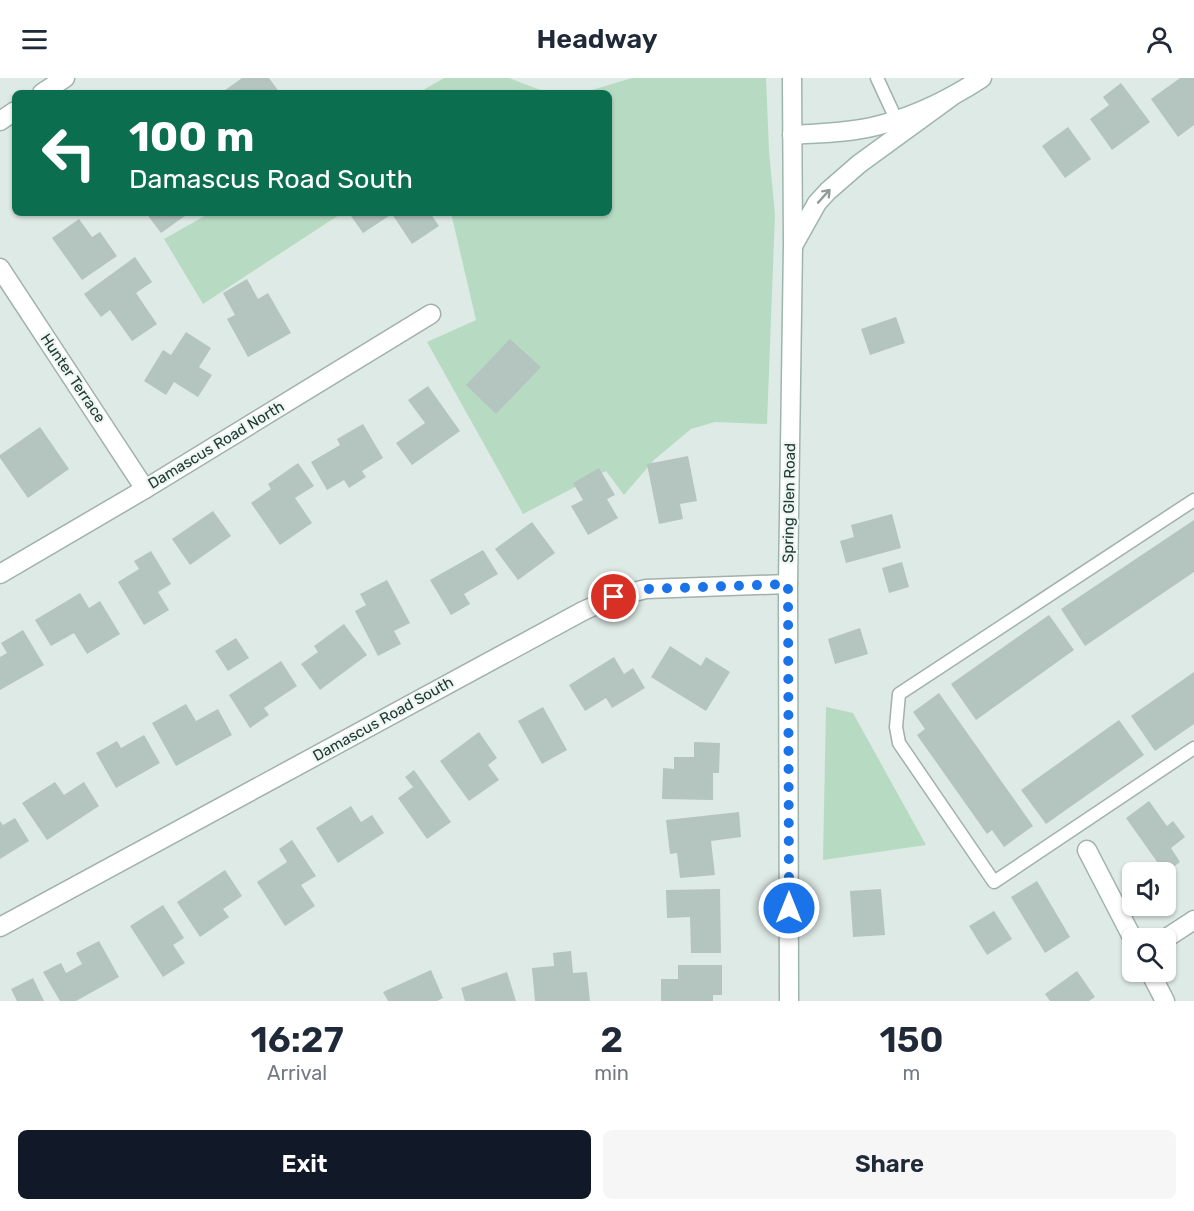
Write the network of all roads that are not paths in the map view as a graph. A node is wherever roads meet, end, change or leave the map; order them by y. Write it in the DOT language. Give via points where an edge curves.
graph roads {
  1 [pos="65,78"];
  2 [pos="792,78"];
  3 [pos="877,78"];
  4 [pos="982,78"];
  5 [pos="47,90"];
  6 [pos="951,97"];
  7 [pos="896,119"];
  8 [pos="792,135"];
  9 [pos="793,245"];
  10 [pos="0,268"];
  11 [pos="431,314"];
  12 [pos="145,489"];
  13 [pos="1194,500"];
  14 [pos="0,574"];
  15 [pos="788,584"];
  16 [pos="1194,748"];
  17 [pos="1087,850"];
  18 [pos="1194,920"];
  19 [pos="0,927"];
  20 [pos="1127,928"];
  21 [pos="1176,932"];
  22 [pos="1155,982"];
  23 [pos="789,1001"];
  24 [pos="1165,1001"];
  1 -- 5 [label="street"];
  2 -- 8 [label="street, Spring Glen Road"];
  3 -- 7 [label="lane"];
  4 -- 6 [label="street"];
  6 -- 7 [label="street"];
  9 -- 6 [label="street, one-way" via="817,203 834,185"];
  7 -- 8 [label="street" via="845,132"];
  8 -- 9 [label="street, Spring Glen Road"];
  9 -- 15 [label="street, Spring Glen Road"];
  10 -- 12 [label="street, Hunter Terrace"];
  11 -- 12 [label="street, Damascus Road North"];
  12 -- 14 [label="street, Damascus Road North"];
  13 -- 16 [label="lane" via="899,694 896,728 899,743 994,882"];
  15 -- 19 [label="street, Damascus Road South" via="646,589 603,602"];
  15 -- 23 [label="street, Spring Glen Road"];
  17 -- 20 [label="street"];
  18 -- 21 [label="street"];
  22 -- 24 [label="street"];
}
